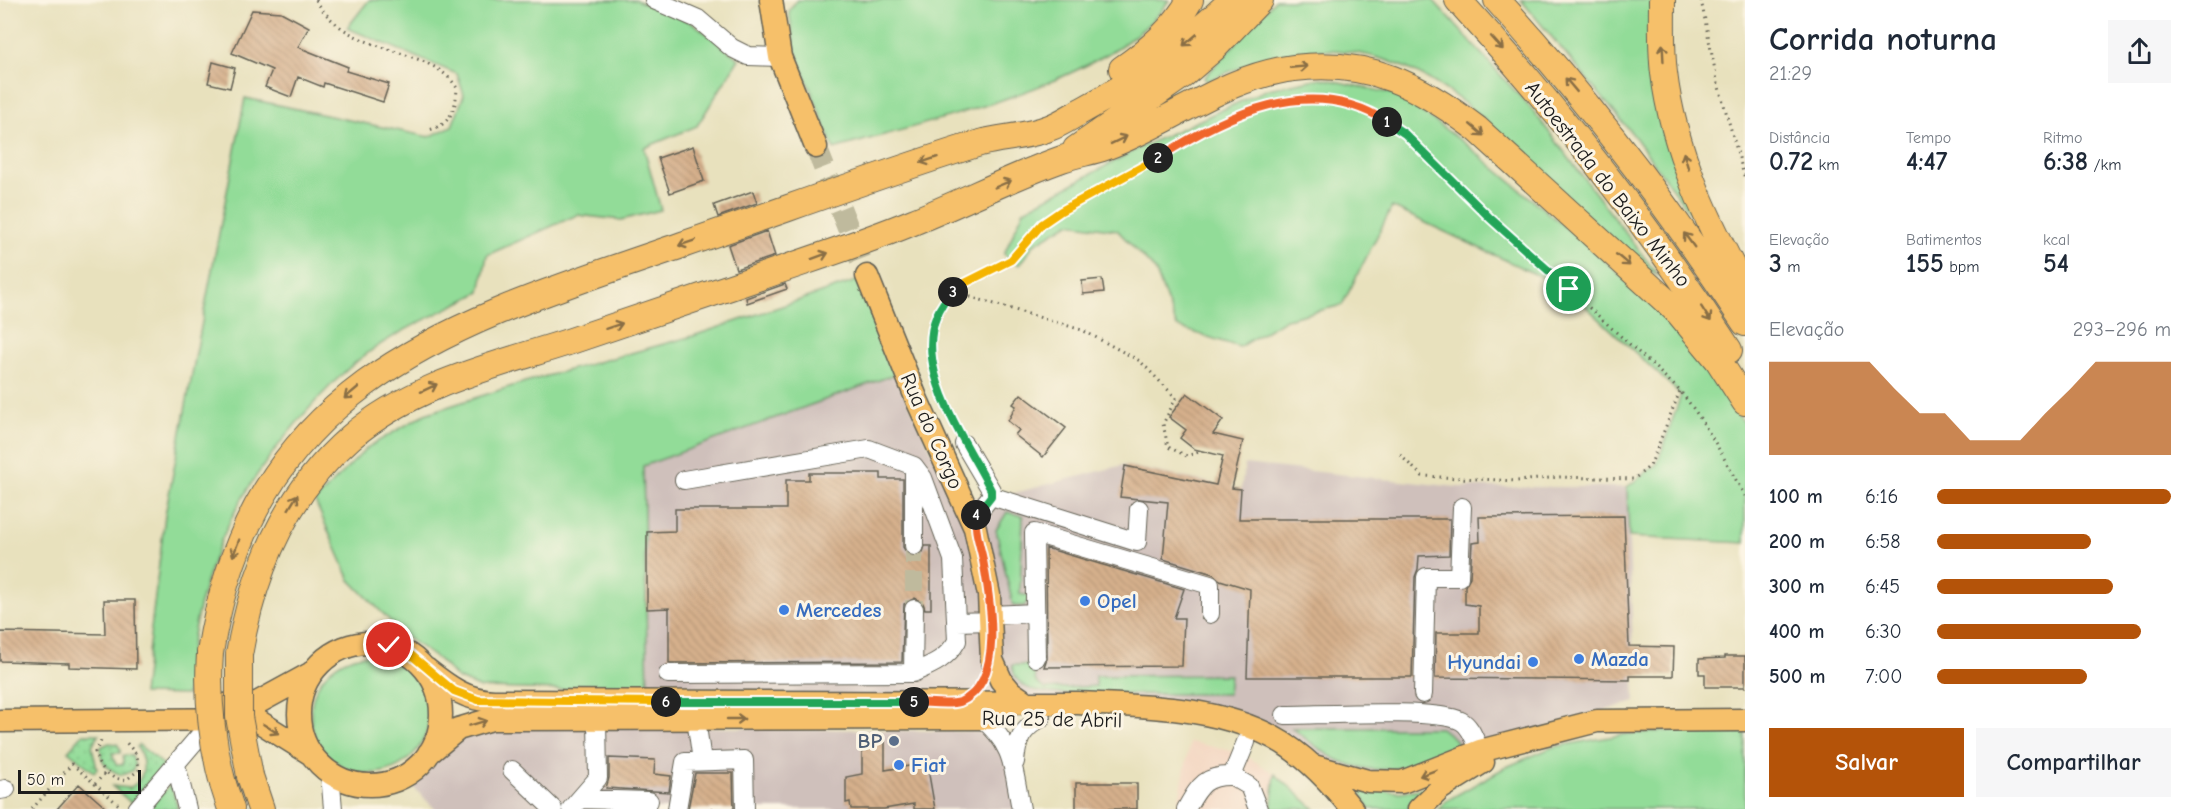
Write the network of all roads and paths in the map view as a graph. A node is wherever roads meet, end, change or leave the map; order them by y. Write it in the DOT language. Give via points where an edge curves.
graph roads {
  1 [pos="316,0"];
  2 [pos="654,0"];
  3 [pos="771,0"];
  4 [pos="1190,0"];
  5 [pos="1232,0"];
  6 [pos="1260,0"];
  7 [pos="1458,0"];
  8 [pos="1497,0"];
  9 [pos="1662,0"];
  10 [pos="1701,0"];
  11 [pos="780,57"];
  12 [pos="428,130"];
  13 [pos="984,142"];
  14 [pos="816,147"];
  15 [pos="1064,158"];
  16 [pos="1745,179"];
  17 [pos="867,276"];
  18 [pos="1745,291"];
  19 [pos="945,300"];
  20 [pos="1745,323"];
  21 [pos="1745,377"];
  22 [pos="1680,391"];
  23 [pos="1745,402"];
  24 [pos="964,444"];
  25 [pos="1199,452"];
  26 [pos="1400,455"];
  27 [pos="914,466"];
  28 [pos="684,480"];
  29 [pos="991,496"];
  30 [pos="1745,496"];
  31 [pos="1462,507"];
  32 [pos="1139,509"];
  33 [pos="975,528"];
  34 [pos="914,546"];
  35 [pos="914,609"];
  36 [pos="1034,613"];
  37 [pos="1210,614"];
  38 [pos="990,618"];
  39 [pos="957,622"];
  40 [pos="1036,658"];
  41 [pos="992,660"];
  42 [pos="426,669"];
  43 [pos="913,673"];
  44 [pos="310,674"];
  45 [pos="668,674"];
  46 [pos="1423,694"];
  47 [pos="959,702"];
  48 [pos="0,706"];
  49 [pos="1034,710"];
  50 [pos="1285,715"];
  51 [pos="981,718"];
  52 [pos="597,719"];
  53 [pos="696,719"];
  54 [pos="213,720"];
  55 [pos="1745,720"];
  56 [pos="0,721"];
  57 [pos="119,738"];
  58 [pos="102,739"];
  59 [pos="1522,739"];
  60 [pos="1246,742"];
  61 [pos="1480,752"];
  62 [pos="429,753"];
  63 [pos="310,754"];
  64 [pos="702,761"];
  65 [pos="176,765"];
  66 [pos="1313,765"];
  67 [pos="512,770"];
  68 [pos="106,772"];
  69 [pos="330,773"];
  70 [pos="1014,773"];
  71 [pos="1232,776"];
  72 [pos="95,784"];
  73 [pos="649,801"];
  74 [pos="575,804"];
  75 [pos="32,809"];
  76 [pos="117,809"];
  77 [pos="137,809"];
  78 [pos="187,809"];
  79 [pos="231,809"];
  80 [pos="261,809"];
  81 [pos="333,809"];
  82 [pos="553,809"];
  83 [pos="677,809"];
  84 [pos="745,809"];
  85 [pos="1020,809"];
  86 [pos="1185,809"];
  87 [pos="1258,809"];
  88 [pos="1333,809"];
  89 [pos="1352,809"];
  90 [pos="1419,809"];
  1 -- 12 [label="path" via="337,28 425,63 451,78 457,88 450,117 441,128"];
  2 -- 11 [label="street" via="698,19 732,48 748,56"];
  3 -- 11 [label="main road"];
  4 -- 13 [label="highway" via="1182,15 1143,54 1115,73"];
  5 -- 13 [label="highway, one-way" via="1171,56 1094,104 1049,129"];
  6 -- 15 [label="highway" via="1183,75"];
  7 -- 21 [label="highway, Autoestrada do Baixo Minho, one-way" via="1610,180 1695,298"];
  20 -- 8 [label="highway, Autoestrada do Baixo Minho, one-way" via="1650,185"];
  18 -- 9 [label="highway, one-way" via="1700,202 1678,135 1664,73"];
  10 -- 16 [label="path" via="1717,81"];
  11 -- 14 [label="main road"];
  13 -- 79 [label="highway, one-way, bridge" via="812,199 485,317 399,359 326,414 278,472 238,542 224,580 207,689"];
  15 -- 23 [label="highway, one-way" via="1106,146 1255,76 1326,65 1392,77 1430,96 1477,129 1654,288 1700,336"];
  80 -- 15 [label="highway, one-way, bridge" via="250,776 239,717 239,655 252,592 279,527 299,493 349,438 378,416 439,384 879,235"];
  17 -- 33 [label="main road, Rua do Corgo"];
  19 -- 22 [label="path" via="961,285 1011,260 1042,224 1061,211 1140,170 1186,140 1267,106 1307,98 1343,101 1374,113 1405,134 1490,218"];
  19 -- 24 [label="path" via="934,322 934,372"];
  19 -- 25 [label="path" via="971,297 1082,330 1140,362 1176,398 1163,424 1168,447 1187,456"];
  22 -- 26 [label="path" via="1650,466 1634,479 1560,477 1517,481 1422,476"];
  22 -- 30 [label="path" via="1718,443"];
  24 -- 29 [label="street"];
  27 -- 28 [label="street" via="869,449"];
  27 -- 34 [label="street"];
  27 -- 39 [label="street" via="923,478 953,559"];
  29 -- 32 [label="street" via="1137,542"];
  29 -- 33 [label="street" via="976,515"];
  31 -- 46 [label="street" via="1460,577 1426,577"];
  33 -- 38 [label="main road, Rua do Corgo"];
  35 -- 43 [label="street"];
  36 -- 37 [label="street" via="1034,532 1210,585"];
  36 -- 38 [label="street"];
  36 -- 40 [label="street"];
  38 -- 39 [label="street"];
  38 -- 41 [label="main road, Rua do Corgo"];
  39 -- 43 [label="street" via="957,641 952,651"];
  41 -- 47 [label="main road" via="974,693"];
  41 -- 49 [label="main road, Rua do Corgo" via="1011,692"];
  42 -- 44 [label="main road" via="410,654 389,645 367,642 335,652"];
  42 -- 47 [label="main road, Rua 25 de Abril" via="454,691 478,700"];
  42 -- 62 [label="main road" via="437,688 441,711 439,733"];
  43 -- 45 [label="street"];
  44 -- 48 [label="main road" via="257,703 132,708"];
  44 -- 63 [label="main road" via="298,714 301,735"];
  47 -- 49 [label="main road, Rua 25 de Abril"];
  49 -- 51 [label="main road, Rua 25 de Abril"];
  49 -- 60 [label="main road, Rua 25 de Abril" via="1156,722"];
  49 -- 66 [label="main road, Rua 25 de Abril" via="1159,707 1218,718 1282,742"];
  49 -- 70 [label="street" via="1017,740"];
  50 -- 61 [label="street" via="1450,717 1462,721 1470,730"];
  53 -- 51 [label="main road, Rua 25 de Abril, one-way"];
  51 -- 70 [label="street" via="1006,742"];
  52 -- 53 [label="main road, Rua 25 de Abril"];
  62 -- 52 [label="main road, Rua 25 de Abril, one-way" via="458,729 492,719"];
  52 -- 74 [label="street" via="598,778"];
  53 -- 64 [label="street"];
  54 -- 56 [label="main road"];
  54 -- 63 [label="main road, one-way" via="255,719"];
  54 -- 65 [label="street"];
  55 -- 59 [label="main road, Rua 25 de Abril" via="1597,722"];
  57 -- 68 [label="path" via="130,743 140,762 133,776 120,779"];
  58 -- 68 [label="path" via="95,752"];
  59 -- 61 [label="main road, Rua 25 de Abril"];
  59 -- 90 [label="main road, Rua 25 de Abril" via="1440,789"];
  60 -- 71 [label="street"];
  60 -- 88 [label="main road, Rua 25 de Abril" via="1274,754 1303,775"];
  61 -- 66 [label="main road, Rua 25 de Abril, one-way" via="1402,782 1368,781"];
  62 -- 69 [label="main road" via="414,770 373,785 351,783"];
  63 -- 69 [label="main road"];
  64 -- 83 [label="street" via="685,762"];
  64 -- 84 [label="street" via="744,760"];
  65 -- 77 [label="street"];
  65 -- 78 [label="street"];
  66 -- 89 [label="main road, Rua 25 de Abril"];
  67 -- 82 [label="street"];
  68 -- 72 [label="path"];
  69 -- 81 [label="street"];
  70 -- 85 [label="street"];
  71 -- 86 [label="street" via="1214,776 1200,786"];
  71 -- 87 [label="street" via="1249,786"];
  72 -- 75 [label="path" via="72,764"];
  72 -- 76 [label="path" via="120,806"];
  73 -- 74 [label="street"];
}
